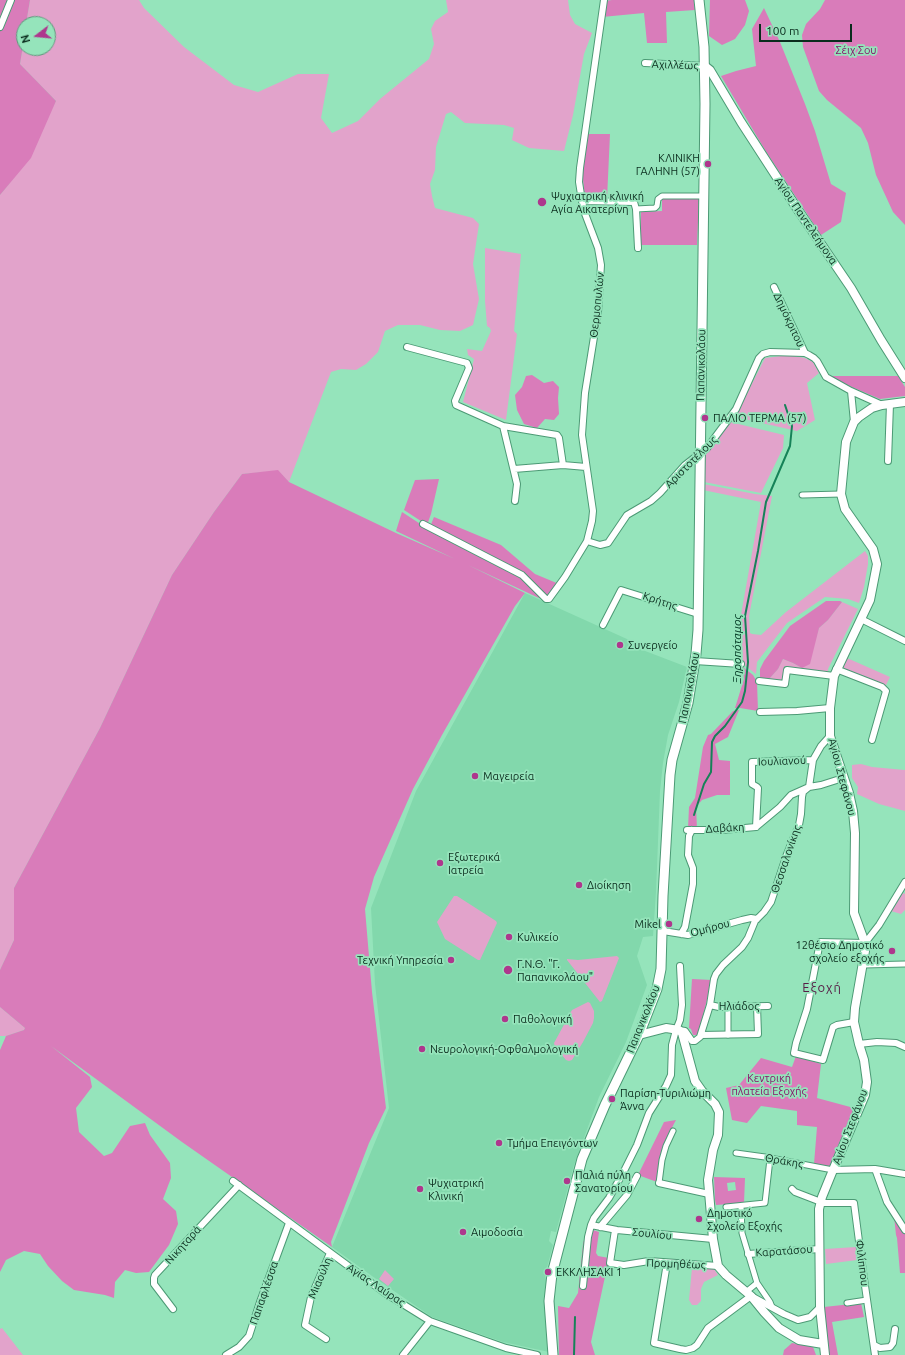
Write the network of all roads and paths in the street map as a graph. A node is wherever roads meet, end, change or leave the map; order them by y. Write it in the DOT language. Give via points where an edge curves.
graph roads {
  1 [pos="11,0"];
  2 [pos="604,0"];
  3 [pos="699,0"];
  4 [pos="0,27"];
  5 [pos="645,63"];
  6 [pos="705,66"];
  7 [pos="704,196"];
  8 [pos="582,201"];
  9 [pos="636,209"];
  10 [pos="638,248"];
  11 [pos="774,287"];
  12 [pos="407,347"];
  13 [pos="805,354"];
  14 [pos="905,378"];
  15 [pos="851,391"];
  16 [pos="905,402"];
  17 [pos="890,404"];
  18 [pos="882,405"];
  19 [pos="854,422"];
  20 [pos="503,426"];
  21 [pos="700,455"];
  22 [pos="888,460"];
  23 [pos="563,465"];
  24 [pos="586,467"];
  25 [pos="514,469"];
  26 [pos="841,494"];
  27 [pos="802,495"];
  28 [pos="514,501"];
  29 [pos="423,524"];
  30 [pos="587,540"];
  31 [pos="698,614"];
  32 [pos="861,619"];
  33 [pos="603,625"];
  34 [pos="905,641"];
  35 [pos="695,661"];
  36 [pos="741,664"];
  37 [pos="835,672"];
  38 [pos="759,681"];
  39 [pos="830,708"];
  40 [pos="760,712"];
  41 [pos="830,736"];
  42 [pos="872,740"];
  43 [pos="813,760"];
  44 [pos="843,778"];
  45 [pos="809,787"];
  46 [pos="756,826"];
  47 [pos="904,886"];
  48 [pos="756,919"];
  49 [pos="663,931"];
  50 [pos="681,934"];
  51 [pos="865,942"];
  52 [pos="905,964"];
  53 [pos="864,965"];
  54 [pos="680,966"];
  55 [pos="710,1005"];
  56 [pos="757,1006"];
  57 [pos="768,1006"];
  58 [pos="728,1007"];
  59 [pos="854,1022"];
  60 [pos="677,1030"];
  61 [pos="701,1035"];
  62 [pos="728,1035"];
  63 [pos="638,1036"];
  64 [pos="859,1044"];
  65 [pos="905,1046"];
  66 [pos="673,1131"];
  67 [pos="736,1153"];
  68 [pos="770,1159"];
  69 [pos="875,1169"];
  70 [pos="833,1170"];
  71 [pos="905,1174"];
  72 [pos="637,1176"];
  73 [pos="236,1183"];
  74 [pos="659,1183"];
  75 [pos="792,1189"];
  76 [pos="709,1194"];
  77 [pos="820,1203"];
  78 [pos="740,1206"];
  79 [pos="726,1207"];
  80 [pos="289,1223"];
  81 [pos="591,1225"];
  82 [pos="600,1227"];
  83 [pos="615,1230"];
  84 [pos="905,1230"];
  85 [pos="713,1239"];
  86 [pos="820,1249"];
  87 [pos="330,1253"];
  88 [pos="748,1254"];
  89 [pos="667,1263"];
  90 [pos="718,1266"];
  91 [pos="757,1283"];
  92 [pos="583,1286"];
  93 [pos="749,1294"];
  94 [pos="867,1300"];
  95 [pos="847,1303"];
  96 [pos="772,1307"];
  97 [pos="820,1307"];
  98 [pos="173,1308"];
  99 [pos="430,1321"];
  100 [pos="895,1329"];
  101 [pos="326,1339"];
  102 [pos="823,1344"];
  103 [pos="874,1345"];
  104 [pos="226,1355"];
  105 [pos="403,1355"];
  106 [pos="537,1355"];
  107 [pos="553,1355"];
  108 [pos="825,1355"];
  109 [pos="876,1355"];
  1 -- 4 [label="street"];
  2 -- 8 [label="street, Θερμοπυλών" via="580,168"];
  3 -- 6 [label="main road, Παπανικολάου"];
  5 -- 6 [label="street, Αχιλλέως"];
  6 -- 7 [label="main road, Παπανικολάου"];
  6 -- 14 [label="street, Αγίου Παντελεήμονα" via="851,288"];
  7 -- 9 [label="street" via="662,196 655,208"];
  7 -- 21 [label="main road, Παπανικολάου"];
  8 -- 9 [label="street" via="634,202"];
  8 -- 24 [label="street, Θερμοπυλών" via="601,265 598,312 585,392 582,435"];
  9 -- 10 [label="street"];
  11 -- 13 [label="street, Δημόκριτου"];
  12 -- 20 [label="street" via="466,362 469,368 455,404"];
  13 -- 15 [label="street" via="814,358 826,377"];
  13 -- 21 [label="street, Αριστοτέλους" via="770,352 761,356 736,409"];
  15 -- 18 [label="street"];
  15 -- 19 [label="street"];
  16 -- 17 [label="street, Αγίου Στεφάνου"];
  17 -- 18 [label="street, Αγίου Στεφάνου"];
  17 -- 22 [label="street"];
  18 -- 19 [label="street, Αγίου Στεφάνου" via="872,408"];
  19 -- 26 [label="street, Αγίου Στεφάνου" via="846,442"];
  20 -- 23 [label="street" via="557,434"];
  20 -- 25 [label="street"];
  21 -- 30 [label="street, Αριστοτέλους" via="685,465 650,502 627,516 608,542 600,545"];
  21 -- 31 [label="main road, Παπανικολάου"];
  23 -- 24 [label="street"];
  23 -- 25 [label="street"];
  24 -- 30 [label="street, Θερμοπυλών" via="593,511"];
  25 -- 28 [label="street" via="517,484"];
  26 -- 27 [label="street"];
  26 -- 32 [label="street, Αγίου Στεφάνου" via="845,508 876,557 876,572 870,600"];
  29 -- 30 [label="street, Θερμοπυλών" via="522,575 546,600 565,578"];
  31 -- 33 [label="street, Κρήτης" via="621,590"];
  31 -- 35 [label="main road, Παπανικολάου"];
  32 -- 34 [label="street"];
  32 -- 37 [label="street, Αγίου Στεφάνου"];
  35 -- 36 [label="street"];
  35 -- 49 [label="main road, Παπανικολάου" via="688,703 672,760"];
  37 -- 38 [label="street" via="787,670 785,684"];
  37 -- 39 [label="street, Αγίου Στεφάνου"];
  37 -- 42 [label="street" via="882,687 886,691"];
  39 -- 40 [label="street"];
  39 -- 41 [label="street, Αγίου Στεφάνου"];
  41 -- 43 [label="street, Θεσσαλονίκης"];
  41 -- 44 [label="street, Αγίου Στεφάνου"];
  43 -- 45 [label="street, Θεσσαλονίκης"];
  43 -- 46 [label="street, Ιουλιανού" via="752,762 752,784 758,788"];
  44 -- 45 [label="street, Δαβάκη"];
  44 -- 51 [label="street, Αγίου Στεφάνου" via="853,811 855,833 854,914"];
  45 -- 46 [label="street, Δαβάκη" via="791,795"];
  45 -- 48 [label="street, Θεσσαλονίκης" via="803,792 799,825 774,896"];
  46 -- 50 [label="street, Δαβάκη" via="690,830 688,855 693,868 694,884 685,927"];
  47 -- 51 [label="street"];
  48 -- 50 [label="street, Ομήρου" via="742,920 692,934"];
  48 -- 55 [label="street, Θεσσαλονίκης" via="742,947 716,974"];
  49 -- 50 [label="street, Ομήρου"];
  49 -- 63 [label="main road, Παπανικολάου" via="662,962 657,988"];
  51 -- 53 [label="street, Αγίου Στεφάνου"];
  51 -- 59 [label="street" via="820,942 807,1009 794,1053 823,1060 834,1027"];
  52 -- 53 [label="street"];
  53 -- 59 [label="street, Αγίου Στεφάνου"];
  54 -- 60 [label="street" via="682,1005"];
  55 -- 58 [label="street, Ηλιάδος"];
  55 -- 61 [label="street, Θεσσαλονίκης"];
  56 -- 57 [label="street, Ηλιάδος"];
  56 -- 58 [label="street, Ηλιάδος"];
  56 -- 62 [label="street" via="758,1034"];
  58 -- 62 [label="street"];
  59 -- 64 [label="street, Αγίου Στεφάνου"];
  60 -- 61 [label="street" via="685,1031 695,1041"];
  60 -- 63 [label="street" via="666,1028"];
  60 -- 76 [label="street" via="682,1034 695,1081 719,1112 718,1135 709,1168"];
  60 -- 81 [label="street" via="672,1045 671,1075 649,1113 624,1171"];
  61 -- 62 [label="street"];
  63 -- 107 [label="main road, Παπανικολάου" via="582,1159 566,1218 552,1274 550,1293"];
  64 -- 65 [label="street" via="877,1042"];
  64 -- 70 [label="street, Αγίου Στεφάνου" via="866,1072 865,1095"];
  66 -- 74 [label="street" via="662,1160"];
  67 -- 68 [label="street, Θράκης"];
  68 -- 70 [label="street, Θράκης"];
  68 -- 78 [label="street" via="765,1203"];
  69 -- 70 [label="street"];
  69 -- 71 [label="street"];
  69 -- 84 [label="street" via="887,1202"];
  70 -- 77 [label="street, Αγίου Στεφάνου"];
  72 -- 82 [label="street" via="627,1195"];
  73 -- 80 [label="street, Αγίας Λαύρας"];
  73 -- 98 [label="street, Νικηταρά" via="154,1278 154,1284"];
  74 -- 76 [label="street"];
  75 -- 77 [label="street"];
  76 -- 85 [label="street"];
  77 -- 86 [label="street, Αγίου Στεφάνου"];
  77 -- 94 [label="street, Φιλίππου" via="854,1203"];
  78 -- 79 [label="street"];
  78 -- 88 [label="street" via="742,1233"];
  80 -- 87 [label="street, Αγίας Λαύρας"];
  80 -- 104 [label="street, Παπαφλέσσα" via="249,1336"];
  81 -- 82 [label="street, Σουλίου"];
  81 -- 92 [label="street"];
  82 -- 83 [label="street, Σουλίου"];
  83 -- 85 [label="street, Σουλίου"];
  83 -- 89 [label="street, Προμηθέως" via="610,1263"];
  85 -- 90 [label="street"];
  86 -- 88 [label="street, Καρατάσου"];
  86 -- 97 [label="street, Αγίου Στεφάνου"];
  87 -- 99 [label="street, Αγίας Λαύρας" via="385,1293"];
  87 -- 101 [label="street, Μιαούλη" via="311,1297 305,1325"];
  88 -- 91 [label="street"];
  89 -- 90 [label="street, Προμηθέως"];
  89 -- 93 [label="street" via="654,1343 686,1350 692,1348 697,1345 708,1328"];
  90 -- 93 [label="street" via="726,1276"];
  91 -- 93 [label="street"];
  91 -- 96 [label="street"];
  93 -- 96 [label="street"];
  93 -- 102 [label="street" via="779,1328 795,1338"];
  94 -- 95 [label="street"];
  94 -- 103 [label="street, Φιλίππου"];
  96 -- 97 [label="street" via="798,1320 810,1317"];
  97 -- 102 [label="street, Αγίου Στεφάνου"];
  99 -- 105 [label="street"];
  99 -- 106 [label="street, Αγίας Λαύρας" via="506,1348"];
  100 -- 103 [label="street" via="890,1347 880,1348"];
  102 -- 108 [label="street, Αγίου Στεφάνου"];
  103 -- 109 [label="street, Φιλίππου"];
}
